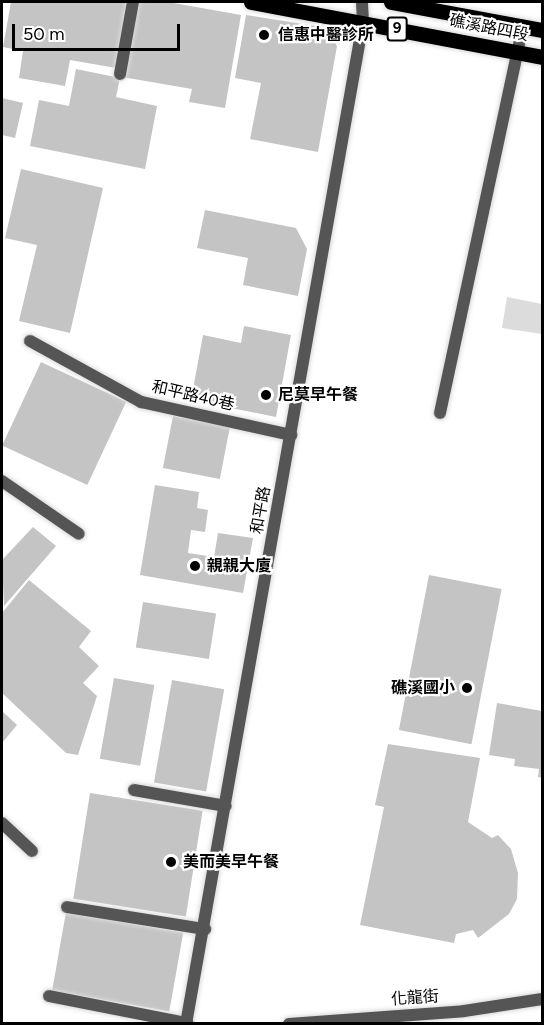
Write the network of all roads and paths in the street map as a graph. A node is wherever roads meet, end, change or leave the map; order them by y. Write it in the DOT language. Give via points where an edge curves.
graph roads {
  1 [pos="133,2"];
  2 [pos="251,2"];
  3 [pos="362,2"];
  4 [pos="391,2"];
  5 [pos="363,22"];
  6 [pos="523,26"];
  7 [pos="543,30"];
  8 [pos="518,52"];
  9 [pos="543,57"];
  10 [pos="120,74"];
  11 [pos="30,341"];
  12 [pos="440,413"];
  13 [pos="291,435"];
  14 [pos="2,481"];
  15 [pos="79,534"];
  16 [pos="134,790"];
  17 [pos="226,806"];
  18 [pos="2,823"];
  19 [pos="32,851"];
  20 [pos="67,907"];
  21 [pos="205,929"];
  22 [pos="49,996"];
  23 [pos="543,999"];
  24 [pos="187,1023"];
  25 [pos="200,1023"];
  26 [pos="289,1023"];
  1 -- 10 [label="street"];
  2 -- 5 [label="main road, 礁溪路四段 / 9"];
  3 -- 5 [label="street, 和平路"];
  4 -- 6 [label="main road, 礁溪路四段 / 9"];
  5 -- 8 [label="main road, 礁溪路四段 / 9"];
  5 -- 13 [label="street, 和平路"];
  6 -- 7 [label="main road, 礁溪路四段 / 9"];
  6 -- 8 [label="street"];
  8 -- 9 [label="main road, 礁溪路四段 / 9"];
  8 -- 12 [label="street"];
  11 -- 13 [label="street, 和平路40巷" via="141,402"];
  13 -- 17 [label="street, 和平路"];
  14 -- 15 [label="street"];
  16 -- 17 [label="street"];
  17 -- 21 [label="street, 和平路"];
  18 -- 19 [label="street"];
  20 -- 21 [label="street"];
  21 -- 24 [label="street, 和平路"];
  22 -- 24 [label="street"];
  23 -- 26 [label="street, 化龍街" via="464,1011"];
  24 -- 25 [label="street"];
}
